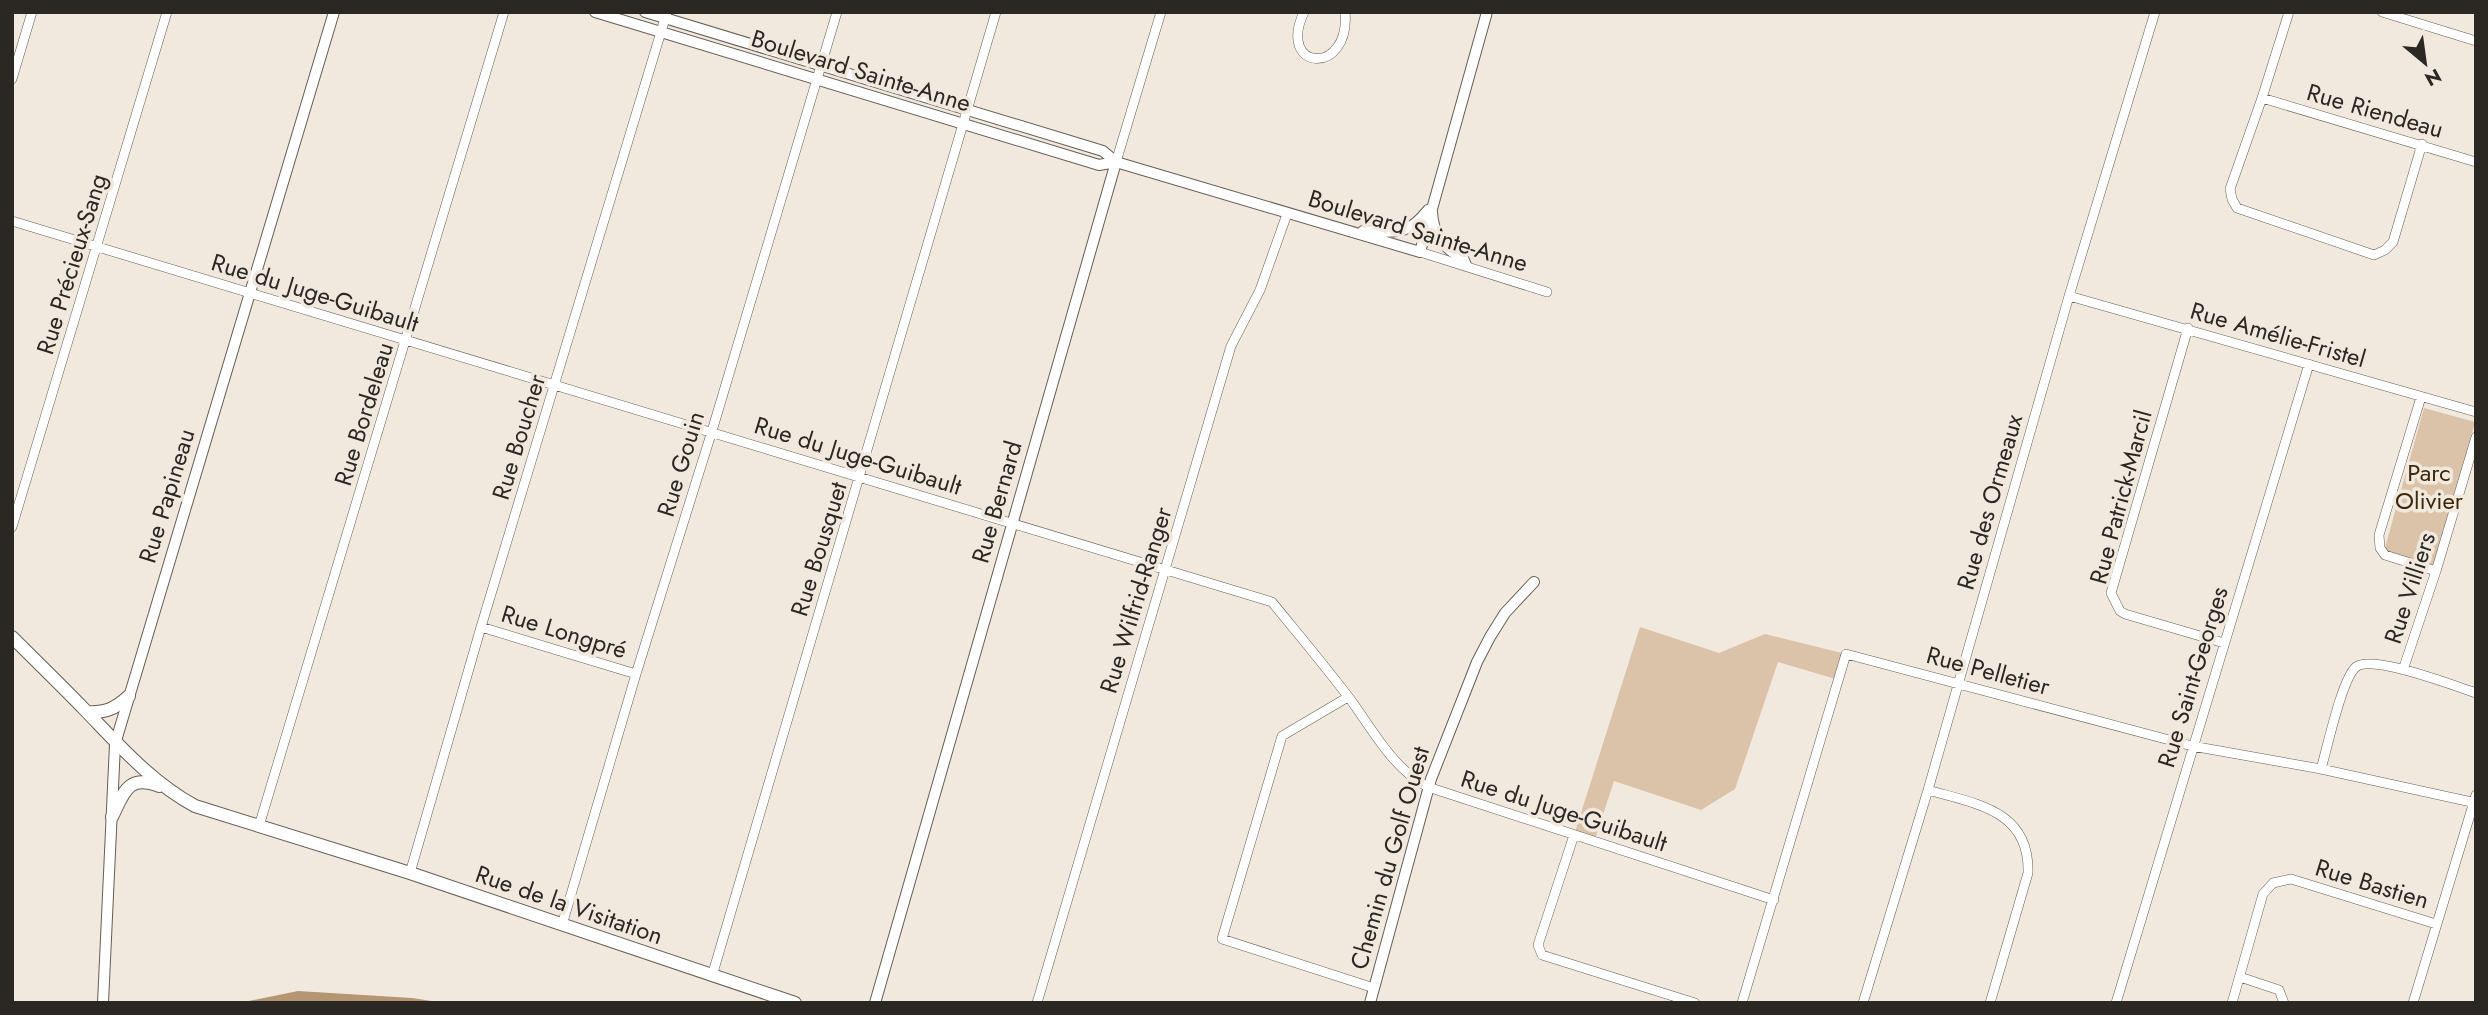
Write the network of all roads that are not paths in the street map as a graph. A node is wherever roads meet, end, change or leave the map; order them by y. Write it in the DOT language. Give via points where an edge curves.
graph roads {
  1 [pos="32,12"];
  2 [pos="167,12"];
  3 [pos="334,12"];
  4 [pos="504,12"];
  5 [pos="594,12"];
  6 [pos="645,12"];
  7 [pos="836,12"];
  8 [pos="996,12"];
  9 [pos="1161,12"];
  10 [pos="1304,12"];
  11 [pos="1345,12"];
  12 [pos="1487,12"];
  13 [pos="2155,12"];
  14 [pos="2289,12"];
  15 [pos="2382,12"];
  16 [pos="666,15"];
  17 [pos="661,32"];
  18 [pos="2476,41"];
  19 [pos="820,65"];
  20 [pos="12,79"];
  21 [pos="816,79"];
  22 [pos="2262,98"];
  23 [pos="967,110"];
  24 [pos="963,124"];
  25 [pos="2422,144"];
  26 [pos="1116,162"];
  27 [pos="2476,162"];
  28 [pos="1436,191"];
  29 [pos="1432,205"];
  30 [pos="1287,214"];
  31 [pos="12,221"];
  32 [pos="1350,232"];
  33 [pos="97,247"];
  34 [pos="1420,252"];
  35 [pos="1466,265"];
  36 [pos="1547,292"];
  37 [pos="250,293"];
  38 [pos="2069,296"];
  39 [pos="2188,328"];
  40 [pos="406,340"];
  41 [pos="2308,363"];
  42 [pos="555,385"];
  43 [pos="2421,397"];
  44 [pos="2476,412"];
  45 [pos="712,431"];
  46 [pos="2476,438"];
  47 [pos="860,478"];
  48 [pos="1013,523"];
  49 [pos="12,527"];
  50 [pos="1166,568"];
  51 [pos="2436,571"];
  52 [pos="1534,582"];
  53 [pos="481,626"];
  54 [pos="12,637"];
  55 [pos="2224,642"];
  56 [pos="2403,670"];
  57 [pos="636,674"];
  58 [pos="1958,682"];
  59 [pos="2476,693"];
  60 [pos="129,696"];
  61 [pos="1348,697"];
  62 [pos="87,712"];
  63 [pos="115,744"];
  64 [pos="2192,746"];
  65 [pos="2322,769"];
  66 [pos="1428,788"];
  67 [pos="166,789"];
  68 [pos="1928,790"];
  69 [pos="2475,800"];
  70 [pos="112,817"];
  71 [pos="259,826"];
  72 [pos="1574,835"];
  73 [pos="410,873"];
  74 [pos="1774,900"];
  75 [pos="2436,924"];
  76 [pos="562,925"];
  77 [pos="712,976"];
  78 [pos="2240,977"];
  79 [pos="1374,988"];
  80 [pos="103,1003"];
  81 [pos="795,1003"];
  82 [pos="874,1003"];
  83 [pos="1037,1003"];
  84 [pos="1370,1003"];
  85 [pos="1695,1003"];
  86 [pos="1742,1003"];
  87 [pos="1863,1003"];
  88 [pos="1990,1003"];
  89 [pos="2116,1003"];
  90 [pos="2232,1003"];
  91 [pos="2284,1003"];
  92 [pos="2413,1003"];
  1 -- 20 [label="street"];
  2 -- 33 [label="street, Rue Précieux-Sang"];
  3 -- 37 [label="street, Rue Papineau"];
  4 -- 40 [label="street, Rue Bordeleau"];
  5 -- 17 [label="street, Boulevard Sainte-Anne"];
  6 -- 16 [label="street, Boulevard Sainte-Anne"];
  7 -- 19 [label="street, Rue Gouin"];
  8 -- 23 [label="street, Rue Bousquet"];
  9 -- 26 [label="street, Rue Bernard"];
  10 -- 11 [label="street" via="1298,46 1315,59 1329,56 1340,45"];
  12 -- 28 [label="street"];
  13 -- 38 [label="street, Rue des Ormeaux"];
  14 -- 22 [label="street"];
  15 -- 18 [label="street"];
  16 -- 17 [label="street, Rue Boucher"];
  16 -- 19 [label="street, Boulevard Sainte-Anne"];
  17 -- 21 [label="street, Boulevard Sainte-Anne"];
  17 -- 42 [label="street, Rue Boucher"];
  19 -- 21 [label="street, Rue Gouin"];
  19 -- 23 [label="street, Boulevard Sainte-Anne"];
  21 -- 24 [label="street, Boulevard Sainte-Anne"];
  21 -- 45 [label="street, Rue Gouin"];
  22 -- 25 [label="street, Rue Riendeau"];
  22 -- 25 [label="street" via="2230,189 2237,208 2374,256 2393,242"];
  23 -- 24 [label="street, Rue Bousquet"];
  23 -- 26 [label="street, Boulevard Sainte-Anne" via="1103,151"];
  24 -- 26 [label="street, Boulevard Sainte-Anne" via="1099,164"];
  24 -- 47 [label="street, Rue Bousquet"];
  25 -- 27 [label="street, Rue Riendeau"];
  26 -- 30 [label="street, Boulevard Sainte-Anne"];
  26 -- 48 [label="street, Rue Bernard"];
  28 -- 29 [label="street"];
  28 -- 32 [label="street" via="1420,220 1405,231"];
  29 -- 34 [label="street"];
  29 -- 35 [label="street" via="1437,234"];
  30 -- 32 [label="street, Boulevard Sainte-Anne"];
  30 -- 50 [label="street, Rue Wilfrid-Ranger" via="1261,290 1231,346"];
  31 -- 33 [label="street, Rue du Juge-Guibault"];
  32 -- 34 [label="street, Boulevard Sainte-Anne"];
  33 -- 37 [label="street, Rue du Juge-Guibault"];
  33 -- 49 [label="street, Rue Précieux-Sang"];
  34 -- 35 [label="street, Boulevard Sainte-Anne"];
  35 -- 36 [label="street, Boulevard Sainte-Anne"];
  37 -- 40 [label="street, Rue du Juge-Guibault"];
  37 -- 60 [label="street, Rue Papineau"];
  38 -- 39 [label="street, Rue Amélie-Fristel"];
  38 -- 58 [label="street, Rue des Ormeaux"];
  39 -- 41 [label="street, Rue Amélie-Fristel"];
  39 -- 55 [label="street, Rue Patrick-Marcil" via="2111,593 2125,614"];
  40 -- 42 [label="street, Rue du Juge-Guibault"];
  40 -- 71 [label="street, Rue Bordeleau"];
  41 -- 43 [label="street, Rue Amélie-Fristel"];
  41 -- 55 [label="street, Rue Saint-Georges"];
  42 -- 45 [label="street, Rue du Juge-Guibault"];
  42 -- 53 [label="street, Rue Boucher"];
  43 -- 44 [label="street, Rue Amélie-Fristel"];
  43 -- 51 [label="street" via="2379,541 2385,555"];
  45 -- 47 [label="street, Rue du Juge-Guibault"];
  45 -- 57 [label="street, Rue Gouin"];
  46 -- 51 [label="street, Rue Villiers"];
  47 -- 48 [label="street, Rue du Juge-Guibault"];
  47 -- 77 [label="street, Rue Bousquet"];
  48 -- 50 [label="street, Rue du Juge-Guibault"];
  48 -- 82 [label="street, Rue Bernard"];
  50 -- 61 [label="street, Rue du Juge-Guibault" via="1272,601"];
  50 -- 83 [label="street, Rue Wilfrid-Ranger"];
  51 -- 56 [label="street, Rue Villiers"];
  52 -- 66 [label="street, Chemin du Golf Ouest" via="1505,613 1477,662"];
  53 -- 57 [label="street, Rue Longpré"];
  53 -- 73 [label="street, Rue Boucher"];
  54 -- 62 [label="main road"];
  55 -- 64 [label="street, Rue Saint-Georges"];
  56 -- 59 [label="street"];
  56 -- 65 [label="street" via="2369,662 2355,668"];
  57 -- 76 [label="street, Rue Gouin"];
  58 -- 64 [label="street, Rue Pelletier"];
  58 -- 68 [label="street, Rue des Ormeaux"];
  58 -- 74 [label="street, Rue Pelletier" via="1846,654"];
  60 -- 62 [label="main road" via="111,710"];
  60 -- 63 [label="street, Rue Papineau"];
  61 -- 66 [label="street, Rue du Juge-Guibault" via="1397,764"];
  61 -- 79 [label="street" via="1282,736 1222,939"];
  62 -- 63 [label="main road"];
  63 -- 67 [label="main road"];
  63 -- 70 [label="street, Rue Papineau"];
  64 -- 65 [label="street, Rue Pelletier"];
  64 -- 89 [label="street, Rue Saint-Georges"];
  65 -- 69 [label="street, Rue Pelletier"];
  66 -- 72 [label="street, Rue du Juge-Guibault"];
  66 -- 79 [label="street, Chemin du Golf Ouest"];
  67 -- 70 [label="main road" via="135,783 125,789"];
  67 -- 71 [label="main road, Rue de la Visitation" via="195,806"];
  68 -- 87 [label="street, Rue des Ormeaux"];
  68 -- 88 [label="street" via="2004,815 2028,854 2028,873"];
  69 -- 75 [label="street"];
  70 -- 80 [label="street, Rue Papineau"];
  71 -- 73 [label="main road, Rue de la Visitation"];
  72 -- 74 [label="street, Rue du Juge-Guibault"];
  72 -- 85 [label="street" via="1538,945 1542,955"];
  73 -- 76 [label="main road, Rue de la Visitation"];
  74 -- 86 [label="street, Rue Pelletier"];
  75 -- 78 [label="street, Rue Bastien" via="2291,879 2273,883 2263,894"];
  75 -- 92 [label="street"];
  76 -- 77 [label="main road, Rue de la Visitation"];
  77 -- 81 [label="main road, Rue de la Visitation"];
  78 -- 90 [label="street, Rue Bastien"];
  78 -- 91 [label="street" via="2280,990"];
  79 -- 84 [label="street, Chemin du Golf Ouest"];
}
